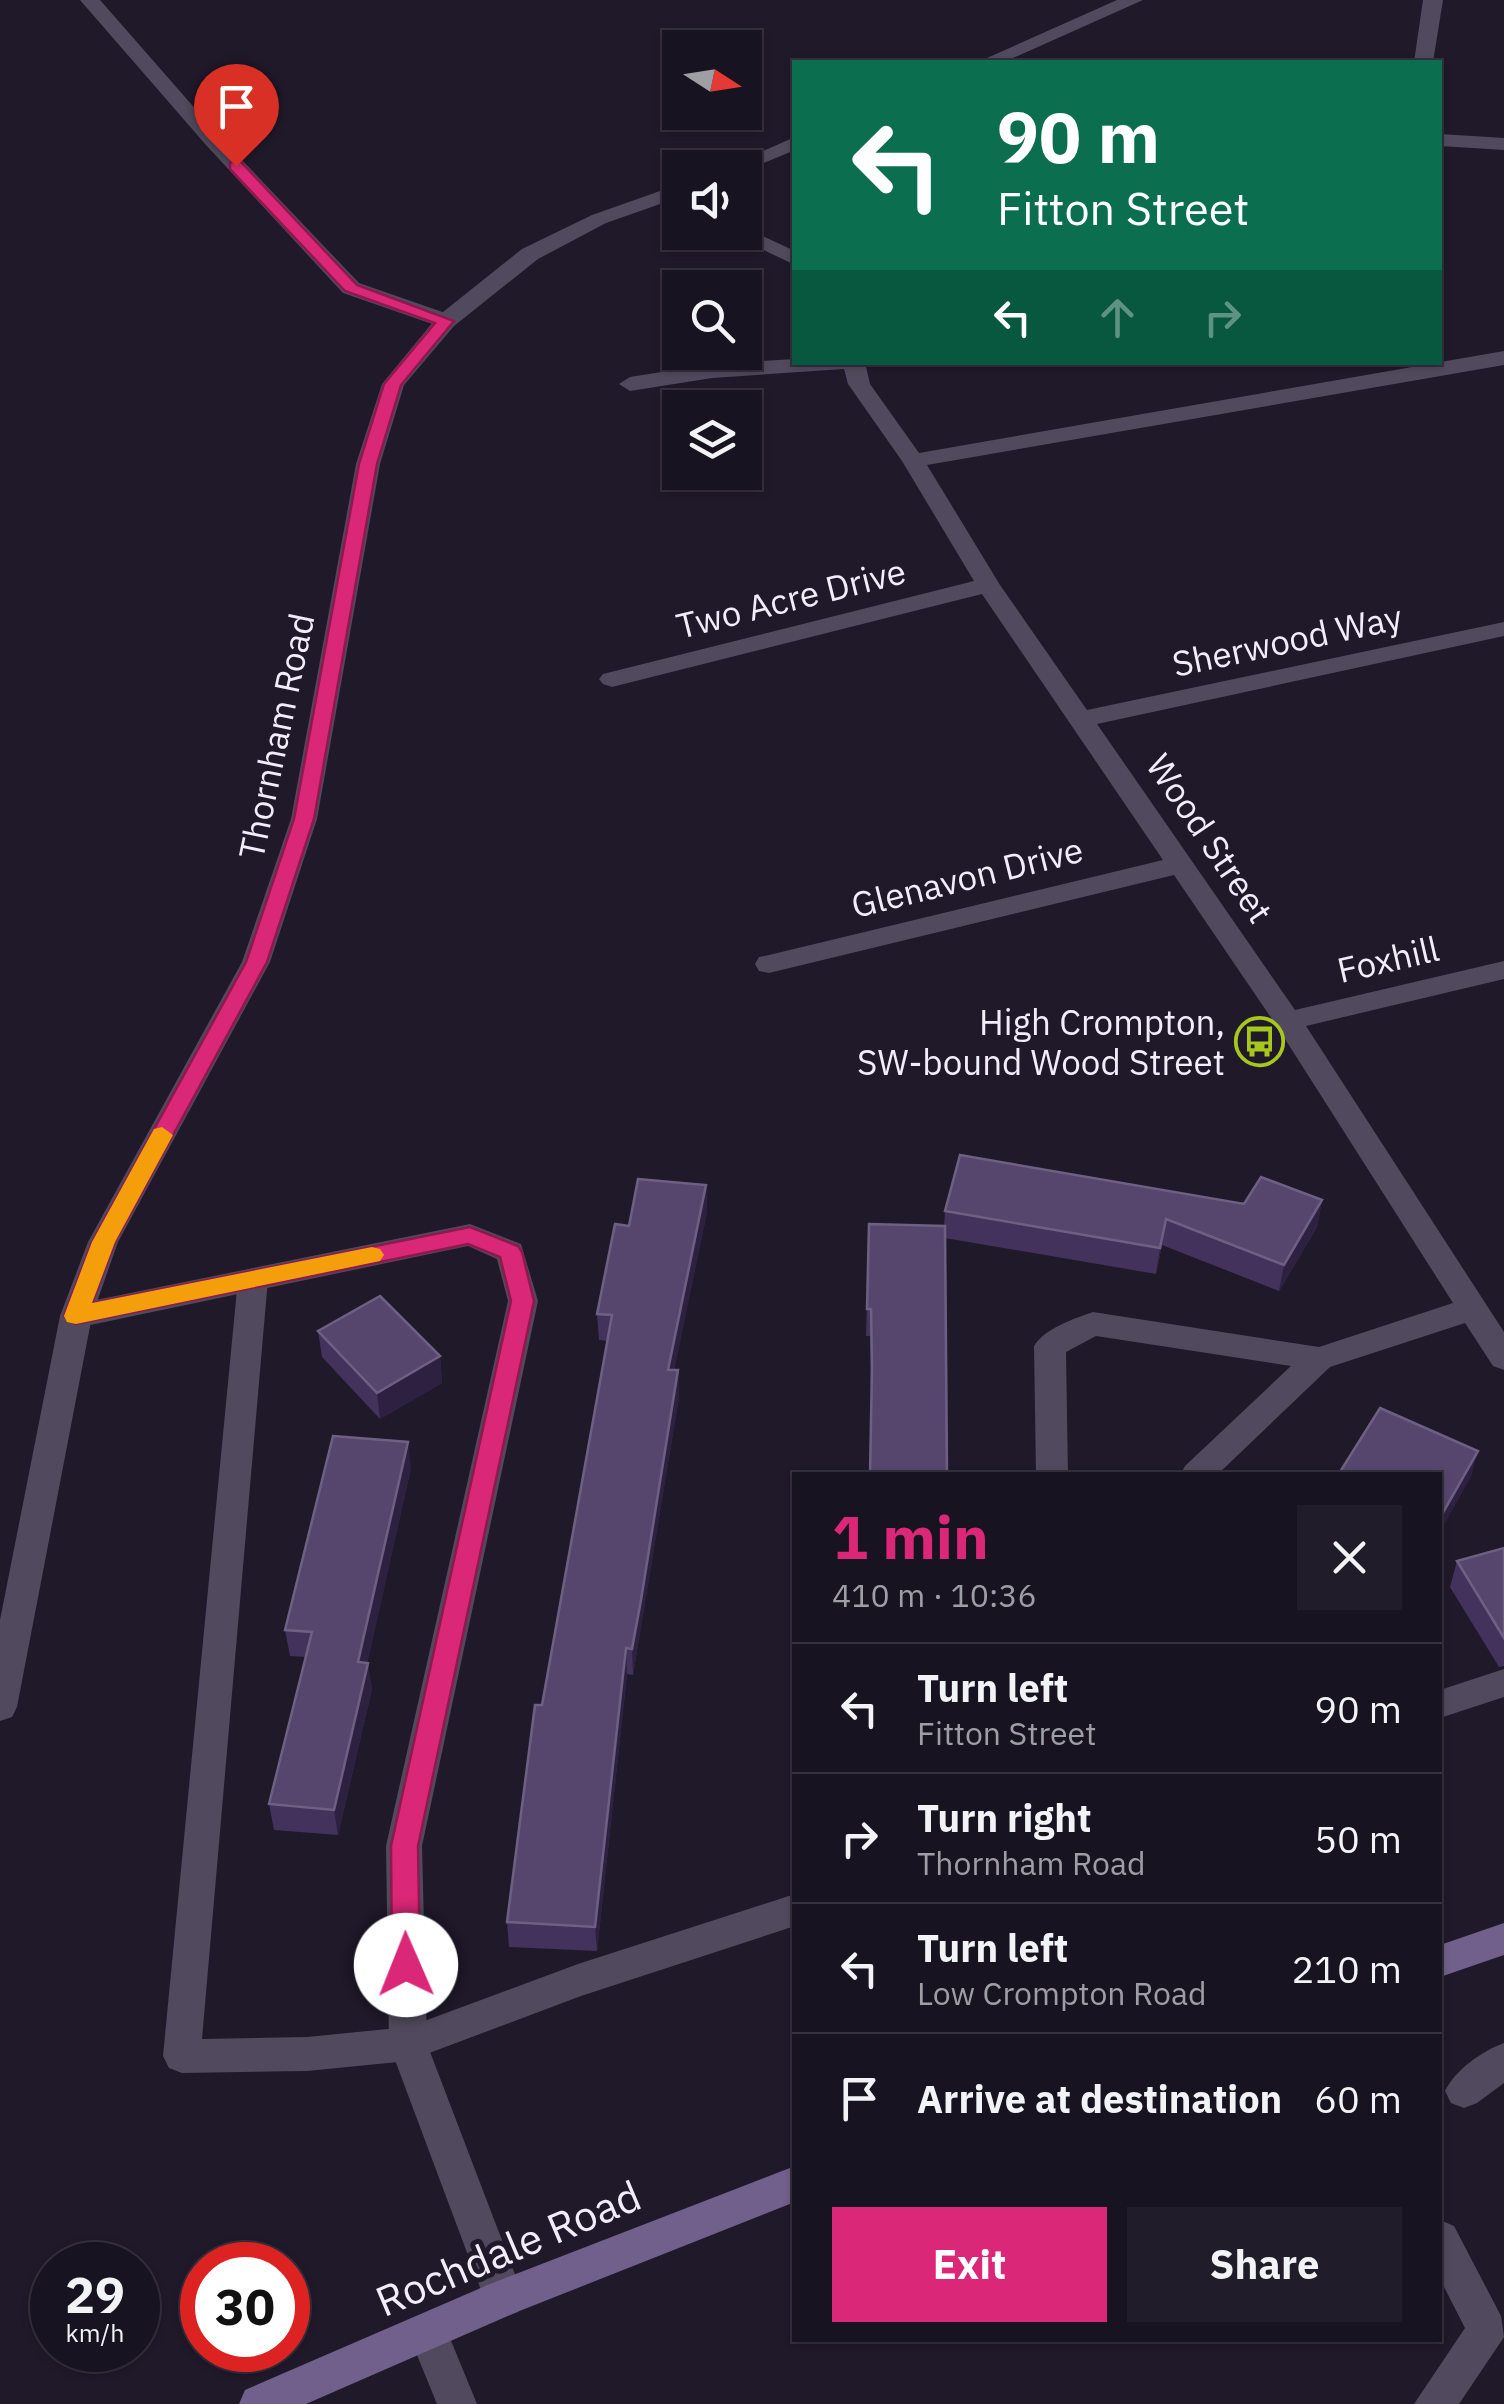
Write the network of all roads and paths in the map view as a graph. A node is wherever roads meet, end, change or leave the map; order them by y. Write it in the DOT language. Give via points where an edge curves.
graph roads {
  1 [pos="90,0"];
  2 [pos="1133,0"];
  3 [pos="1433,0"];
  4 [pos="993,60"];
  5 [pos="1423,60"];
  6 [pos="1442,140"];
  7 [pos="792,144"];
  8 [pos="1504,144"];
  9 [pos="762,157"];
  10 [pos="662,201"];
  11 [pos="762,244"];
  12 [pos="792,259"];
  13 [pos="446,321"];
  14 [pos="1504,358"];
  15 [pos="806,365"];
  16 [pos="854,365"];
  17 [pos="630,384"];
  18 [pos="913,461"];
  19 [pos="988,585"];
  20 [pos="1504,629"];
  21 [pos="612,679"];
  22 [pos="1084,720"];
  23 [pos="1183,864"];
  24 [pos="769,964"];
  25 [pos="1504,970"];
  26 [pos="1288,1020"];
  27 [pos="253,1280"];
  28 [pos="1472,1309"];
  29 [pos="76,1316"];
  30 [pos="1504,1358"];
  31 [pos="1319,1359"];
  32 [pos="1052,1472"];
  33 [pos="1199,1472"];
  34 [pos="5,1650"];
  35 [pos="1504,1683"];
  36 [pos="1442,1703"];
  37 [pos="0,1707"];
  38 [pos="792,1911"];
  39 [pos="1504,1940"];
  40 [pos="1442,1960"];
  41 [pos="408,2044"];
  42 [pos="1504,2060"];
  43 [pos="1464,2091"];
  44 [pos="792,2185"];
  45 [pos="1442,2243"];
  46 [pos="504,2298"];
  47 [pos="428,2333"];
  48 [pos="259,2404"];
  49 [pos="457,2404"];
  50 [pos="1434,2404"];
  1 -- 13 [label="street" via="351,288"];
  2 -- 4 [label="street"];
  3 -- 5 [label="street"];
  6 -- 8 [label="street"];
  7 -- 9 [label="street"];
  10 -- 13 [label="street, Thornham Road" via="599,219 530,254"];
  11 -- 12 [label="street"];
  13 -- 29 [label="street, Thornham Road" via="392,384 368,464 304,819 256,962 104,1242"];
  14 -- 18 [label="street"];
  15 -- 17 [label="street"];
  16 -- 18 [label="street, Wood Street" via="859,384"];
  18 -- 19 [label="street, Wood Street"];
  19 -- 21 [label="street, Two Acre Drive"];
  19 -- 22 [label="street, Wood Street"];
  20 -- 22 [label="street, Sherwood Way"];
  22 -- 23 [label="street, Wood Street"];
  23 -- 24 [label="street, Glenavon Drive"];
  23 -- 26 [label="street, Wood Street"];
  25 -- 26 [label="street, Foxhill"];
  26 -- 28 [label="street, Wood Street"];
  27 -- 29 [label="street"];
  27 -- 41 [label="street" via="182,2056"];
  27 -- 41 [label="street" via="470,1235 510,1252 522,1301 404,1846"];
  28 -- 30 [label="street, Wood Street"];
  28 -- 31 [label="street"];
  29 -- 34 [label="street, Thornham Road"];
  31 -- 32 [label="street" via="1093,1324 1050,1346"];
  31 -- 33 [label="street"];
  34 -- 37 [label="street, Thornham Road"];
  35 -- 36 [label="street"];
  38 -- 41 [label="street"];
  39 -- 40 [label="main road"];
  41 -- 46 [label="street"];
  42 -- 43 [label="street"];
  44 -- 46 [label="main road, Rochdale Road"];
  45 -- 50 [label="street" via="1487,2330"];
  46 -- 47 [label="main road, Rochdale Road"];
  47 -- 48 [label="main road, Rochdale Road"];
  47 -- 49 [label="street"];
}
